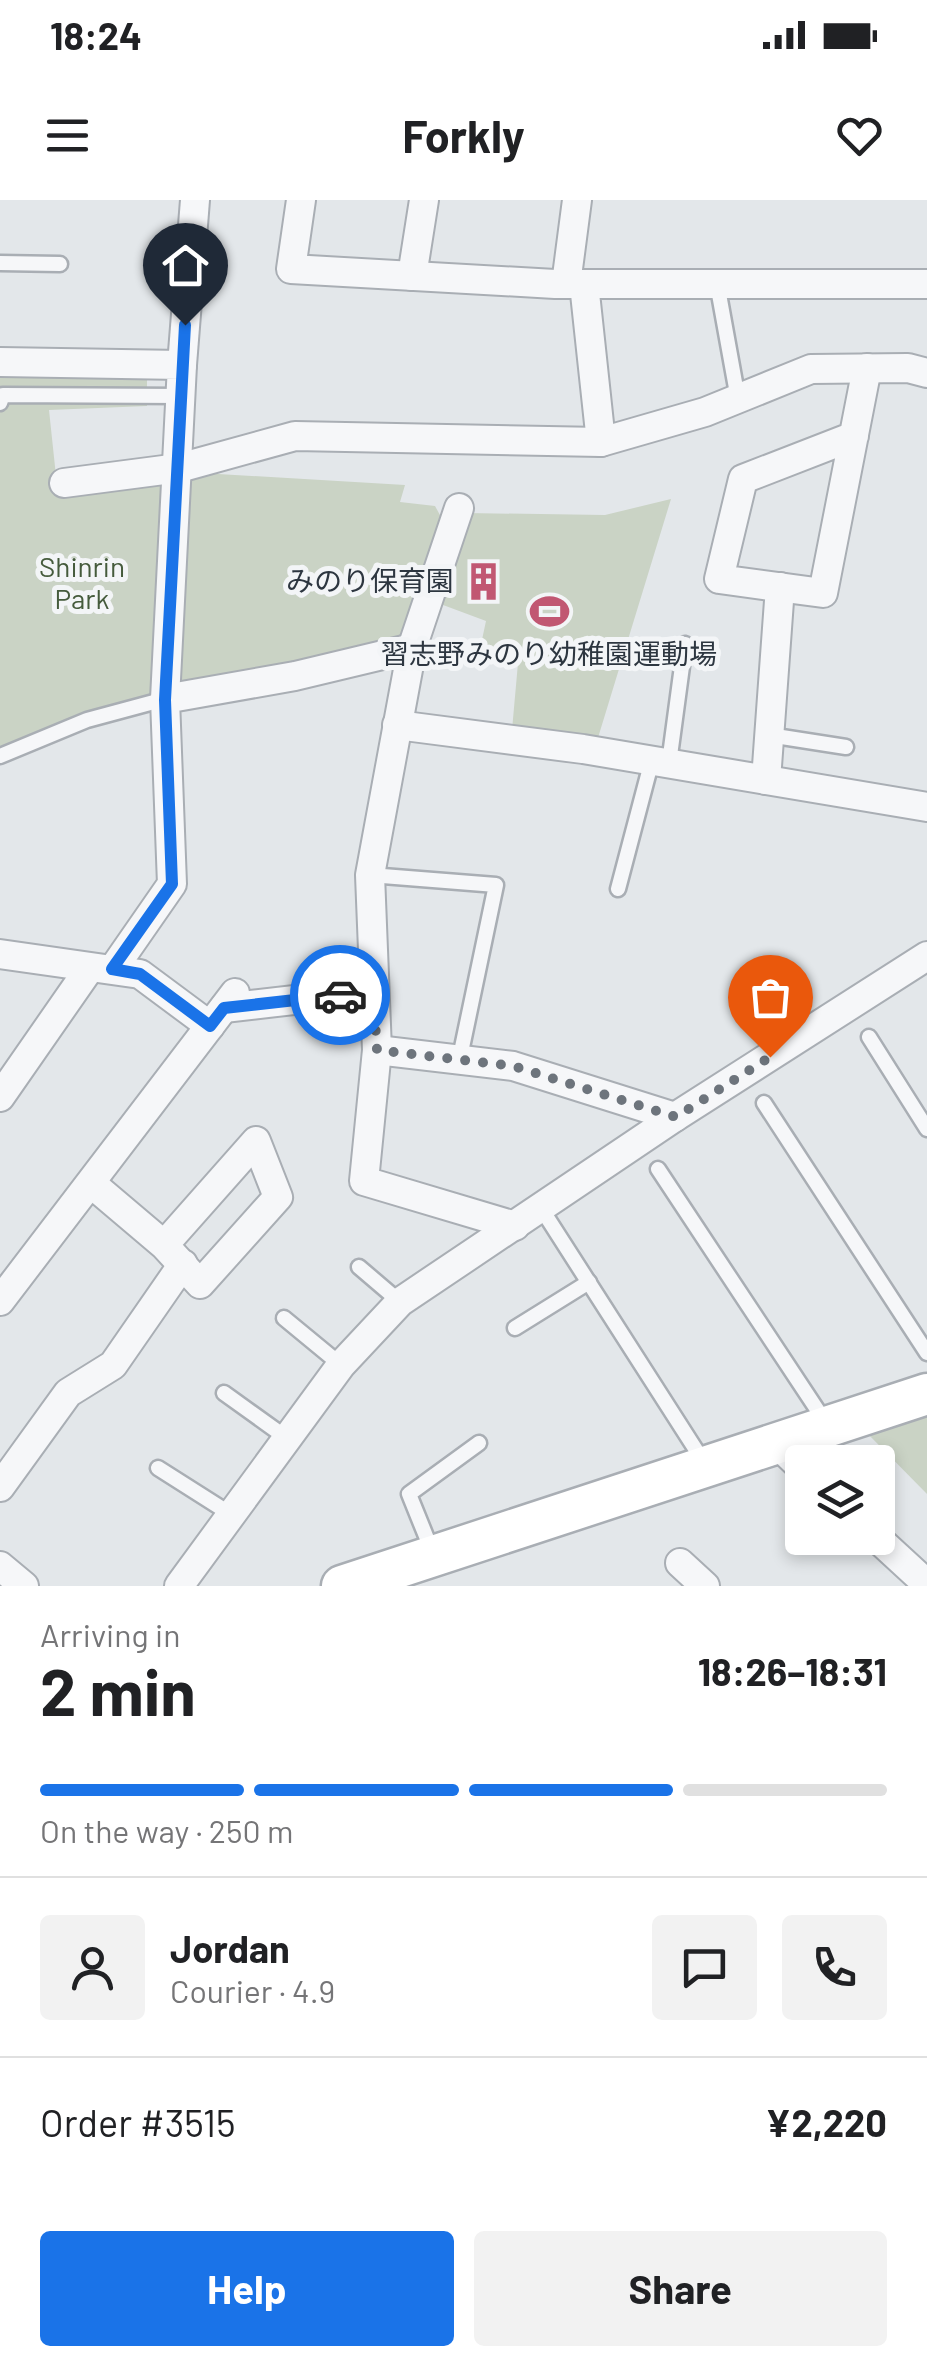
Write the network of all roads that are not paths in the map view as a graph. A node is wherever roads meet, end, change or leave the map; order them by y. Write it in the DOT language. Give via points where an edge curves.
graph roads {
  1 [pos="195,200"];
  2 [pos="301,200"];
  3 [pos="424,200"];
  4 [pos="578,200"];
  5 [pos="0,263"];
  6 [pos="60,264"];
  7 [pos="412,276"];
  8 [pos="717,283"];
  9 [pos="575,284"];
  10 [pos="927,284"];
  11 [pos="0,362"];
  12 [pos="182,365"];
  13 [pos="867,368"];
  14 [pos="927,373"];
  15 [pos="180,396"];
  16 [pos="738,398"];
  17 [pos="0,403"];
  18 [pos="854,436"];
  19 [pos="601,442"];
  20 [pos="179,468"];
  21 [pos="64,483"];
  22 [pos="459,508"];
  23 [pos="780,587"];
  24 [pos="684,644"];
  25 [pos="412,648"];
  26 [pos="165,700"];
  27 [pos="397,725"];
  28 [pos="769,736"];
  29 [pos="846,747"];
  30 [pos="0,756"];
  31 [pos="660,762"];
  32 [pos="766,780"];
  33 [pos="927,807"];
  34 [pos="370,874"];
  35 [pos="618,889"];
  36 [pos="0,954"];
  37 [pos="927,956"];
  38 [pos="101,969"];
  39 [pos="373,992"];
  40 [pos="222,1009"];
  41 [pos="869,1037"];
  42 [pos="377,1050"];
  43 [pos="460,1057"];
  44 [pos="0,1097"];
  45 [pos="764,1103"];
  46 [pos="676,1117"];
  47 [pos="927,1128"];
  48 [pos="658,1170"];
  49 [pos="92,1184"];
  50 [pos="541,1208"];
  51 [pos="515,1226"];
  52 [pos="359,1266"];
  53 [pos="589,1282"];
  54 [pos="0,1301"];
  55 [pos="400,1302"];
  56 [pos="284,1318"];
  57 [pos="515,1328"];
  58 [pos="927,1353"];
  59 [pos="340,1364"];
  60 [pos="224,1393"];
  61 [pos="927,1394"];
  62 [pos="830,1428"];
  63 [pos="288,1439"];
  64 [pos="479,1443"];
  65 [pos="806,1445"];
  66 [pos="785,1457"];
  67 [pos="158,1468"];
  68 [pos="708,1468"];
  69 [pos="0,1487"];
  70 [pos="233,1515"];
  71 [pos="895,1555"];
  72 [pos="434,1556"];
  73 [pos="680,1563"];
  74 [pos="0,1566"];
  75 [pos="927,1584"];
  76 [pos="24,1586"];
  77 [pos="180,1586"];
  78 [pos="342,1586"];
  79 [pos="705,1586"];
  1 -- 12 [label="street"];
  2 -- 7 [label="street" via="291,269"];
  3 -- 7 [label="street"];
  4 -- 9 [label="street"];
  5 -- 6 [label="lane"];
  7 -- 9 [label="street"];
  8 -- 9 [label="street"];
  8 -- 10 [label="street"];
  8 -- 16 [label="lane"];
  9 -- 19 [label="street"];
  11 -- 12 [label="street"];
  12 -- 15 [label="street"];
  13 -- 14 [label="street"];
  13 -- 16 [label="street" via="811,369"];
  13 -- 18 [label="street"];
  15 -- 17 [label="lane" via="3,394"];
  15 -- 20 [label="street"];
  16 -- 19 [label="street"];
  18 -- 23 [label="street" via="823,593"];
  18 -- 23 [label="street" via="743,478 719,579"];
  19 -- 20 [label="street" via="295,436"];
  20 -- 21 [label="street"];
  20 -- 26 [label="street"];
  22 -- 25 [label="street"];
  23 -- 28 [label="street"];
  24 -- 31 [label="lane"];
  25 -- 26 [label="street"];
  25 -- 27 [label="street"];
  26 -- 30 [label="lane" via="87,720"];
  26 -- 38 [label="street" via="172,884"];
  27 -- 31 [label="street"];
  27 -- 34 [label="street"];
  28 -- 29 [label="lane"];
  28 -- 32 [label="street"];
  31 -- 32 [label="street"];
  31 -- 35 [label="lane"];
  32 -- 33 [label="street"];
  34 -- 39 [label="street"];
  34 -- 43 [label="lane" via="496,885"];
  36 -- 38 [label="street"];
  37 -- 46 [label="street"];
  38 -- 40 [label="street" via="140,974"];
  38 -- 44 [label="street"];
  39 -- 40 [label="street"];
  39 -- 42 [label="street"];
  40 -- 49 [label="street"];
  41 -- 47 [label="lane"];
  42 -- 43 [label="street"];
  42 -- 51 [label="street" via="364,1182"];
  43 -- 46 [label="street" via="513,1066"];
  45 -- 58 [label="lane"];
  46 -- 50 [label="street"];
  48 -- 62 [label="lane"];
  49 -- 54 [label="street"];
  49 -- 69 [label="street" via="173,1254 114,1366 68,1393"];
  50 -- 51 [label="street"];
  50 -- 53 [label="lane"];
  51 -- 55 [label="street"];
  52 -- 55 [label="lane"];
  53 -- 57 [label="lane"];
  53 -- 68 [label="lane"];
  55 -- 59 [label="street"];
  56 -- 59 [label="lane"];
  59 -- 63 [label="street"];
  60 -- 63 [label="lane"];
  61 -- 62 [label="street"];
  62 -- 65 [label="street"];
  63 -- 70 [label="street"];
  64 -- 72 [label="lane" via="409,1494"];
  66 -- 68 [label="street"];
  67 -- 70 [label="lane"];
  68 -- 72 [label="street"];
  70 -- 77 [label="street"];
  71 -- 75 [label="street"];
  72 -- 78 [label="street"];
  73 -- 79 [label="street"];
  74 -- 76 [label="street"];
}
